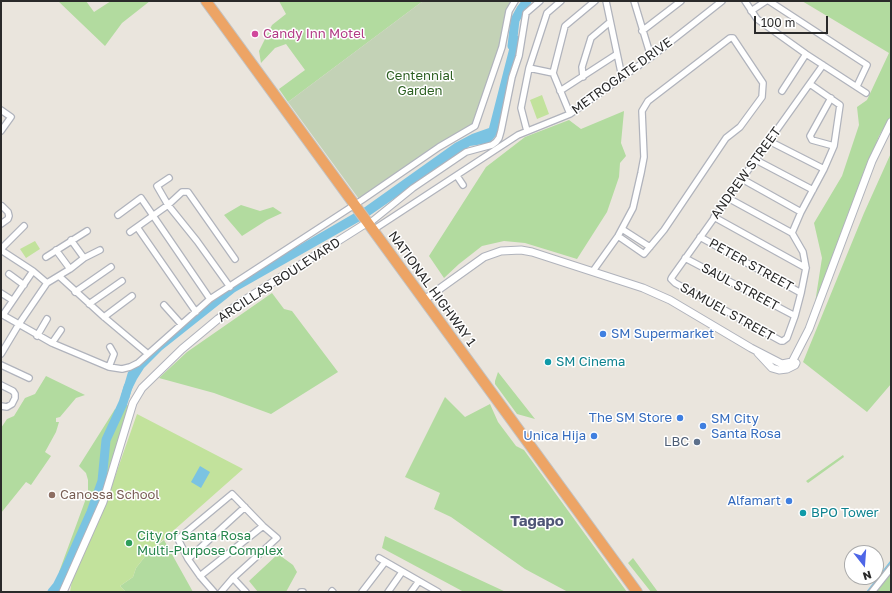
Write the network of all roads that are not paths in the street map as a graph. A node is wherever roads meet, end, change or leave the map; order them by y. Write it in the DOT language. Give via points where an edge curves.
graph roads {
  1 [pos="206,1"];
  2 [pos="515,1"];
  3 [pos="540,1"];
  4 [pos="561,1"];
  5 [pos="595,1"];
  6 [pos="606,1"];
  7 [pos="635,1"];
  8 [pos="681,1"];
  9 [pos="722,1"];
  10 [pos="745,1"];
  11 [pos="766,1"];
  12 [pos="769,1"];
  13 [pos="751,11"];
  14 [pos="610,22"];
  15 [pos="642,31"];
  16 [pos="617,54"];
  17 [pos="806,54"];
  18 [pos="651,57"];
  19 [pos="823,65"];
  20 [pos="529,68"];
  21 [pos="553,73"];
  22 [pos="583,77"];
  23 [pos="622,77"];
  24 [pos="810,84"];
  25 [pos="857,86"];
  26 [pos="560,91"];
  27 [pos="782,91"];
  28 [pos="866,93"];
  29 [pos="831,98"];
  30 [pos="1,110"];
  31 [pos="570,114"];
  32 [pos="890,127"];
  33 [pos="1,131"];
  34 [pos="527,131"];
  35 [pos="769,141"];
  36 [pos="834,146"];
  37 [pos="756,160"];
  38 [pos="824,169"];
  39 [pos="457,176"];
  40 [pos="169,178"];
  41 [pos="742,179"];
  42 [pos="463,185"];
  43 [pos="813,190"];
  44 [pos="728,198"];
  45 [pos="168,205"];
  46 [pos="355,205"];
  47 [pos="2,206"];
  48 [pos="801,212"];
  49 [pos="118,215"];
  50 [pos="153,216"];
  51 [pos="714,217"];
  52 [pos="1,224"];
  53 [pos="370,225"];
  54 [pos="24,226"];
  55 [pos="137,227"];
  56 [pos="622,229"];
  57 [pos="86,231"];
  58 [pos="130,232"];
  59 [pos="792,233"];
  60 [pos="618,236"];
  61 [pos="700,237"];
  62 [pos="71,240"];
  63 [pos="650,247"];
  64 [pos="1,250"];
  65 [pos="56,250"];
  66 [pos="100,250"];
  67 [pos="46,258"];
  68 [pos="84,258"];
  69 [pos="685,258"];
  70 [pos="235,259"];
  71 [pos="111,267"];
  72 [pos="806,268"];
  73 [pos="70,269"];
  74 [pos="33,271"];
  75 [pos="593,271"];
  76 [pos="9,274"];
  77 [pos="59,276"];
  78 [pos="122,281"];
  79 [pos="672,281"];
  80 [pos="47,283"];
  81 [pos="24,285"];
  82 [pos="230,287"];
  83 [pos="75,292"];
  84 [pos="1,293"];
  85 [pos="801,293"];
  86 [pos="132,296"];
  87 [pos="210,299"];
  88 [pos="12,300"];
  89 [pos="424,300"];
  90 [pos="89,304"];
  91 [pos="164,305"];
  92 [pos="196,312"];
  93 [pos="2,315"];
  94 [pos="794,316"];
  95 [pos="104,317"];
  96 [pos="47,319"];
  97 [pos="19,324"];
  98 [pos="181,324"];
  99 [pos="61,330"];
  100 [pos="37,336"];
  101 [pos="52,343"];
  102 [pos="110,348"];
  103 [pos="1,354"];
  104 [pos="148,354"];
  105 [pos="1,365"];
  106 [pos="109,367"];
  107 [pos="29,378"];
  108 [pos="1,385"];
  109 [pos="1,406"];
  110 [pos="245,507"];
  111 [pos="263,526"];
  112 [pos="379,558"];
  113 [pos="188,559"];
  114 [pos="386,562"];
  115 [pos="891,568"];
  116 [pos="402,572"];
  117 [pos="200,576"];
  118 [pos="233,578"];
  119 [pos="419,581"];
  120 [pos="434,591"];
  121 [pos="62,592"];
  122 [pos="214,592"];
  123 [pos="221,592"];
  124 [pos="246,592"];
  125 [pos="362,592"];
  126 [pos="388,592"];
  127 [pos="411,592"];
  128 [pos="637,592"];
  129 [pos="872,592"];
  1 -- 46 [label="highway, NATIONAL HIGHWAY 1"];
  2 -- 46 [label="street" via="509,11 502,47 475,126 439,147"];
  3 -- 53 [label="street" via="526,13 519,56 498,138 492,145 466,152 439,170 413,188"];
  4 -- 20 [label="street" via="547,13"];
  5 -- 21 [label="street" via="564,26"];
  6 -- 14 [label="street"];
  7 -- 15 [label="street"];
  8 -- 15 [label="street"];
  9 -- 18 [label="street, METROGATE DRIVE"];
  10 -- 13 [label="street"];
  11 -- 13 [label="street"];
  12 -- 25 [label="street" via="867,65"];
  13 -- 17 [label="street" via="757,19"];
  14 -- 16 [label="street"];
  14 -- 22 [label="street" via="591,38 582,67"];
  15 -- 18 [label="street"];
  16 -- 22 [label="street"];
  16 -- 23 [label="street"];
  17 -- 19 [label="street"];
  17 -- 27 [label="street"];
  18 -- 23 [label="street, METROGATE DRIVE"];
  19 -- 24 [label="street, ANDREW STREET"];
  19 -- 25 [label="street"];
  20 -- 21 [label="street"];
  20 -- 34 [label="street" via="521,108"];
  21 -- 26 [label="street"];
  22 -- 26 [label="street"];
  23 -- 31 [label="street, METROGATE DRIVE"];
  24 -- 29 [label="street"];
  24 -- 35 [label="street, ANDREW STREET"];
  25 -- 28 [label="street"];
  26 -- 31 [label="street"];
  29 -- 36 [label="street" via="840,105"];
  29 -- 36 [label="street" via="810,136 812,140"];
  30 -- 33 [label="street" via="12,117"];
  31 -- 34 [label="street, METROGATE DRIVE"];
  32 -- 75 [label="main road" via="831,276 818,318 795,365 787,369 772,368 756,351 670,300"];
  34 -- 39 [label="street, METROGATE DRIVE"];
  35 -- 37 [label="street, ANDREW STREET"];
  35 -- 38 [label="street"];
  36 -- 38 [label="street"];
  37 -- 41 [label="street, ANDREW STREET"];
  37 -- 43 [label="street"];
  38 -- 43 [label="street"];
  39 -- 42 [label="street"];
  39 -- 53 [label="street, METROGATE DRIVE"];
  40 -- 45 [label="street" via="157,186"];
  41 -- 44 [label="street, ANDREW STREET"];
  41 -- 48 [label="street"];
  43 -- 48 [label="street"];
  44 -- 51 [label="street, ANDREW STREET"];
  44 -- 59 [label="street"];
  45 -- 50 [label="street"];
  45 -- 70 [label="street" via="182,192 188,192"];
  45 -- 82 [label="street"];
  46 -- 53 [label="highway, NATIONAL HIGHWAY 1"];
  46 -- 82 [label="street"];
  47 -- 52 [label="street" via="9,216"];
  48 -- 59 [label="street"];
  49 -- 50 [label="street" via="141,198"];
  50 -- 55 [label="street"];
  50 -- 87 [label="street"];
  51 -- 61 [label="street, ANDREW STREET"];
  51 -- 72 [label="street"];
  53 -- 89 [label="highway, NATIONAL HIGHWAY 1"];
  53 -- 121 [label="main road, ARCILLAS BOULEVARD" via="243,301 182,349 142,388 133,403 103,502"];
  54 -- 64 [label="street"];
  55 -- 58 [label="street"];
  55 -- 92 [label="street"];
  56 -- 60 [label="street"];
  56 -- 63 [label="street"];
  56 -- 63 [label="street" via="633,208 644,157 642,111 648,101 733,38 763,83 762,97 740,127 726,138"];
  57 -- 62 [label="street"];
  59 -- 72 [label="street" via="803,252"];
  60 -- 63 [label="street" via="644,254"];
  60 -- 75 [label="street"];
  61 -- 69 [label="street, ANDREW STREET"];
  61 -- 85 [label="street, PETER STREET"];
  62 -- 65 [label="street"];
  62 -- 68 [label="street"];
  64 -- 74 [label="street"];
  65 -- 67 [label="street"];
  65 -- 73 [label="street"];
  66 -- 68 [label="street"];
  68 -- 73 [label="street"];
  69 -- 79 [label="street, ANDREW STREET"];
  69 -- 94 [label="street, SAUL STREET"];
  71 -- 83 [label="street"];
  72 -- 85 [label="street"];
  73 -- 77 [label="street"];
  74 -- 80 [label="street"];
  74 -- 81 [label="street"];
  75 -- 89 [label="main road" via="532,252 501,251 484,257"];
  76 -- 81 [label="street"];
  77 -- 80 [label="street"];
  77 -- 83 [label="street"];
  78 -- 90 [label="street"];
  79 -- 94 [label="street, SAMUEL STREET" via="778,341 787,338"];
  80 -- 97 [label="street"];
  81 -- 88 [label="street"];
  82 -- 87 [label="street"];
  83 -- 90 [label="street"];
  84 -- 88 [label="street"];
  85 -- 94 [label="street"];
  86 -- 95 [label="street"];
  87 -- 92 [label="street"];
  88 -- 93 [label="street"];
  89 -- 128 [label="highway, NATIONAL HIGHWAY 1"];
  90 -- 95 [label="street"];
  91 -- 98 [label="street"];
  92 -- 98 [label="street"];
  93 -- 97 [label="street"];
  95 -- 104 [label="street"];
  96 -- 100 [label="street"];
  97 -- 100 [label="street"];
  97 -- 103 [label="street"];
  98 -- 104 [label="street"];
  99 -- 101 [label="street"];
  100 -- 101 [label="street"];
  101 -- 106 [label="street"];
  102 -- 106 [label="street" via="114,354"];
  104 -- 106 [label="street" via="130,368"];
  105 -- 107 [label="street"];
  108 -- 109 [label="street" via="13,391 16,398 7,408"];
  110 -- 111 [label="street"];
  110 -- 113 [label="street"];
  110 -- 113 [label="street" via="232,494 178,539"];
  111 -- 117 [label="street"];
  111 -- 118 [label="street" via="277,538"];
  112 -- 114 [label="street"];
  113 -- 117 [label="street"];
  114 -- 116 [label="street"];
  114 -- 125 [label="street"];
  115 -- 129 [label="street"];
  116 -- 119 [label="street"];
  116 -- 126 [label="street"];
  117 -- 122 [label="street"];
  118 -- 123 [label="street"];
  118 -- 124 [label="street"];
  119 -- 120 [label="street"];
  119 -- 127 [label="street"];
}
